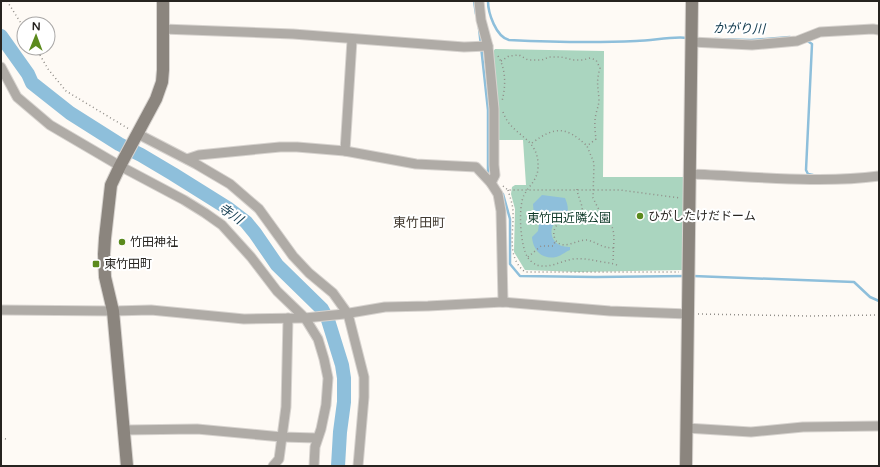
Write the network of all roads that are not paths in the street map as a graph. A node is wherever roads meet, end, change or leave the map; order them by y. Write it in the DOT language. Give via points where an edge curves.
graph roads {
  1 [pos="163,1"];
  2 [pos="479,1"];
  3 [pos="692,1"];
  4 [pos="163,29"];
  5 [pos="879,30"];
  6 [pos="352,40"];
  7 [pos="692,42"];
  8 [pos="488,46"];
  9 [pos="1,67"];
  10 [pos="137,135"];
  11 [pos="345,151"];
  12 [pos="187,159"];
  13 [pos="121,164"];
  14 [pos="690,174"];
  15 [pos="879,176"];
  16 [pos="491,183"];
  17 [pos="503,302"];
  18 [pos="1,310"];
  19 [pos="113,311"];
  20 [pos="346,314"];
  21 [pos="688,314"];
  22 [pos="288,318"];
  23 [pos="307,318"];
  24 [pos="879,426"];
  25 [pos="686,428"];
  26 [pos="125,430"];
  27 [pos="282,437"];
  28 [pos="317,438"];
  29 [pos="127,466"];
  30 [pos="273,466"];
  31 [pos="314,466"];
  32 [pos="358,466"];
  33 [pos="686,466"];
  1 -- 4 [label="street"];
  2 -- 8 [label="street"];
  3 -- 7 [label="street"];
  4 -- 6 [label="street" via="293,34"];
  4 -- 10 [label="street" via="162,82"];
  5 -- 7 [label="street" via="820,32 798,41 752,45"];
  6 -- 8 [label="street" via="464,47"];
  6 -- 11 [label="street"];
  7 -- 14 [label="street"];
  8 -- 16 [label="street" via="494,109 495,175"];
  9 -- 13 [label="street" via="17,96 50,125"];
  10 -- 12 [label="street"];
  10 -- 13 [label="street"];
  11 -- 12 [label="street" via="280,147 199,155"];
  11 -- 16 [label="street" via="416,164 476,167"];
  12 -- 20 [label="street" via="230,184 259,209 293,256 330,290"];
  13 -- 19 [label="street" via="111,184 104,254 106,283"];
  13 -- 23 [label="street" via="222,225 251,257 277,292"];
  14 -- 15 [label="street" via="814,179 861,179"];
  14 -- 21 [label="street"];
  16 -- 17 [label="street" via="498,194 501,211"];
  17 -- 20 [label="street" via="385,307"];
  17 -- 21 [label="street" via="610,311"];
  18 -- 19 [label="street"];
  19 -- 22 [label="street" via="151,310 244,319"];
  19 -- 26 [label="street"];
  20 -- 23 [label="street"];
  20 -- 32 [label="street" via="364,377"];
  21 -- 25 [label="street"];
  22 -- 23 [label="street"];
  22 -- 27 [label="street" via="286,408"];
  23 -- 28 [label="street" via="318,339 328,378 326,405"];
  24 -- 25 [label="street" via="803,427 752,432"];
  25 -- 33 [label="street"];
  26 -- 27 [label="street" via="197,429"];
  26 -- 29 [label="street"];
  27 -- 28 [label="street"];
  27 -- 30 [label="street" via="279,459"];
  28 -- 31 [label="street"];
}
